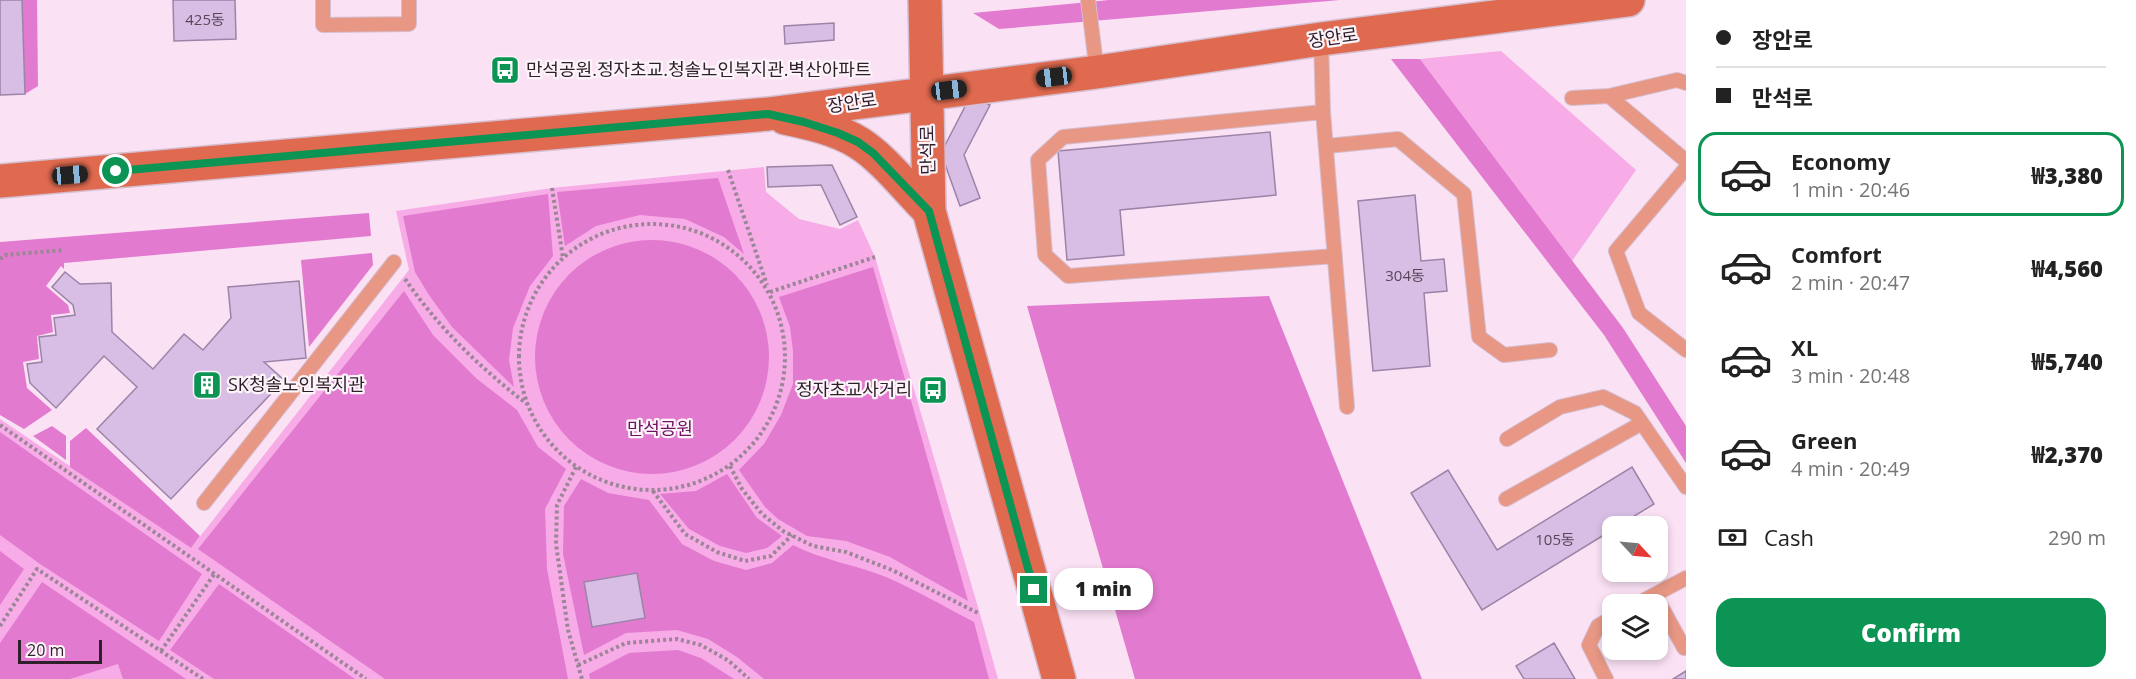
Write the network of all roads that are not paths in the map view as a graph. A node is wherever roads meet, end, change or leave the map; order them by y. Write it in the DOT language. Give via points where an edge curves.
graph roads {
  1 [pos="323,0"];
  2 [pos="409,0"];
  3 [pos="925,0"];
  4 [pos="1088,0"];
  5 [pos="1628,0"];
  6 [pos="1321,39"];
  7 [pos="1097,72"];
  8 [pos="1686,83"];
  9 [pos="928,93"];
  10 [pos="1609,96"];
  11 [pos="1572,98"];
  12 [pos="1323,112"];
  13 [pos="768,114"];
  14 [pos="1327,146"];
  15 [pos="1686,161"];
  16 [pos="1686,168"];
  17 [pos="0,181"];
  18 [pos="929,211"];
  19 [pos="1335,256"];
  20 [pos="394,262"];
  21 [pos="1550,350"];
  22 [pos="1686,350"];
  23 [pos="1347,407"];
  24 [pos="1642,423"];
  25 [pos="1507,439"];
  26 [pos="1686,487"];
  27 [pos="1506,499"];
  28 [pos="204,503"];
  29 [pos="1686,578"];
  30 [pos="1657,594"];
  31 [pos="1668,619"];
  32 [pos="1602,624"];
  33 [pos="1684,648"];
  34 [pos="1059,679"];
  35 [pos="1606,679"];
  1 -- 2 [label="lane" via="323,25 409,24"];
  3 -- 9 [label="main road, 만석로"];
  4 -- 7 [label="lane"];
  5 -- 6 [label="main road, 장안로"];
  6 -- 7 [label="main road, 장안로"];
  6 -- 12 [label="lane"];
  7 -- 9 [label="main road, 장안로"];
  8 -- 10 [label="lane" via="1677,80"];
  9 -- 13 [label="main road, 장안로"];
  9 -- 18 [label="main road, 만석로"];
  10 -- 11 [label="lane"];
  10 -- 15 [label="lane"];
  12 -- 14 [label="lane"];
  12 -- 19 [label="lane" via="1063,137 1038,160 1046,255 1068,276"];
  13 -- 17 [label="main road, 장안로"];
  13 -- 18 [label="main road" via="804,122 858,142"];
  14 -- 19 [label="lane"];
  14 -- 21 [label="lane" via="1398,139 1464,194 1479,337 1504,355"];
  16 -- 22 [label="lane" via="1616,251 1639,313"];
  18 -- 34 [label="main road, 만석로"];
  19 -- 23 [label="lane"];
  20 -- 28 [label="lane"];
  24 -- 25 [label="lane" via="1635,413 1603,397 1560,407"];
  24 -- 26 [label="lane"];
  24 -- 27 [label="lane"];
  29 -- 30 [label="lane"];
  31 -- 33 [label="lane"];
  32 -- 35 [label="lane" via="1589,645"];
}
